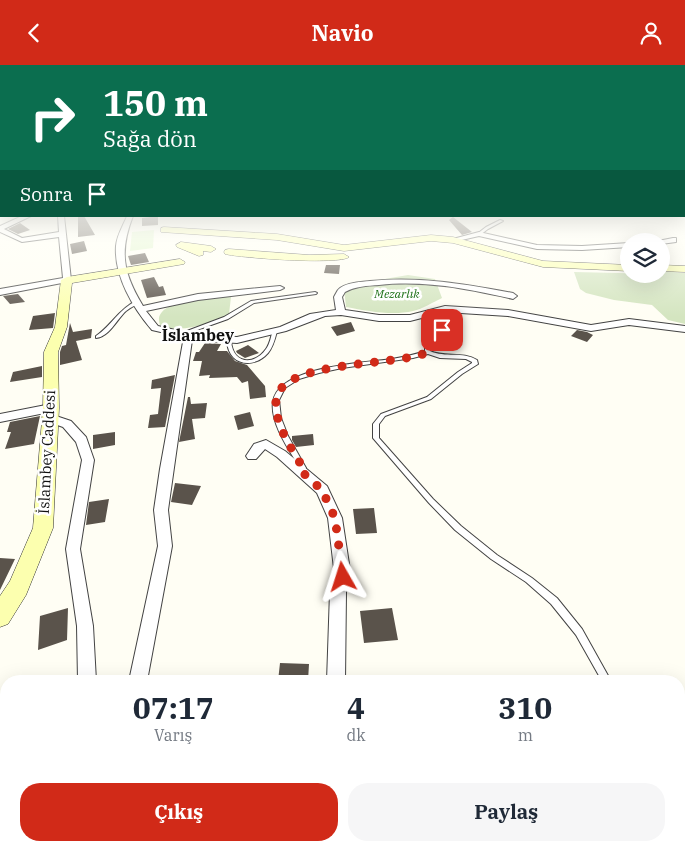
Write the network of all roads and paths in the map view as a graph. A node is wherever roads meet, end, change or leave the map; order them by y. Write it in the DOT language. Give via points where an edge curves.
graph roads {
  1 [pos="65,244"];
  2 [pos="121,244"];
  3 [pos="177,244"];
  4 [pos="318,244"];
  5 [pos="382,244"];
  6 [pos="413,244"];
  7 [pos="467,244"];
  8 [pos="522,244"];
  9 [pos="620,246"];
  10 [pos="207,253"];
  11 [pos="620,268"];
  12 [pos="670,269"];
  13 [pos="685,269"];
  14 [pos="123,271"];
  15 [pos="67,280"];
  16 [pos="280,288"];
  17 [pos="0,291"];
  18 [pos="315,293"];
  19 [pos="513,296"];
  20 [pos="140,305"];
  21 [pos="435,311"];
  22 [pos="341,312"];
  23 [pos="685,329"];
  24 [pos="276,331"];
  25 [pos="183,335"];
  26 [pos="98,337"];
  27 [pos="229,341"];
  28 [pos="428,352"];
  29 [pos="50,413"];
  30 [pos="0,419"];
  31 [pos="252,456"];
  32 [pos="301,471"];
  33 [pos="0,616"];
  34 [pos="87,675"];
  35 [pos="139,675"];
  36 [pos="336,675"];
  37 [pos="604,675"];
  1 -- 15 [label="street"];
  2 -- 14 [label="street"];
  3 -- 10 [label="street"];
  4 -- 5 [label="street" via="344,248"];
  6 -- 10 [label="street" via="339,257"];
  7 -- 11 [label="street" via="542,264"];
  8 -- 9 [label="street" via="582,248"];
  10 -- 14 [label="street" via="180,262"];
  12 -- 13 [label="street"];
  14 -- 15 [label="street"];
  14 -- 20 [label="street"];
  15 -- 17 [label="street"];
  15 -- 29 [label="street, İslambey Caddesi" via="62,327 51,352"];
  16 -- 20 [label="street"];
  18 -- 25 [label="lane" via="253,302 226,318"];
  19 -- 22 [label="street" via="447,283 399,280 354,285 342,290 338,297"];
  20 -- 25 [label="street" via="155,328"];
  20 -- 26 [label="lane" via="127,307"];
  21 -- 22 [label="street" via="410,318 379,318"];
  21 -- 23 [label="street" via="485,311 591,328 629,322"];
  21 -- 28 [label="lane" via="443,324 440,333 427,346"];
  22 -- 24 [label="street" via="313,316"];
  24 -- 27 [label="street"];
  24 -- 27 [label="lane" via="265,353 248,362 234,357 229,350"];
  25 -- 27 [label="street"];
  25 -- 35 [label="street" via="188,342 162,502 165,546"];
  28 -- 32 [label="lane" via="401,360 323,369 283,387 276,400 279,418 285,437 303,468"];
  28 -- 37 [label="lane" via="448,358 469,357 476,362 434,395 383,415 375,428 376,438 458,528 554,601 579,632"];
  29 -- 30 [label="street"];
  29 -- 33 [label="street, İslambey Caddesi" via="43,528 18,587"];
  29 -- 34 [label="street" via="67,424 82,440 88,460 73,549 85,626"];
  31 -- 32 [label="street" via="258,447 266,444"];
  32 -- 36 [label="street" via="322,490 335,518 343,577 338,592"];
}
